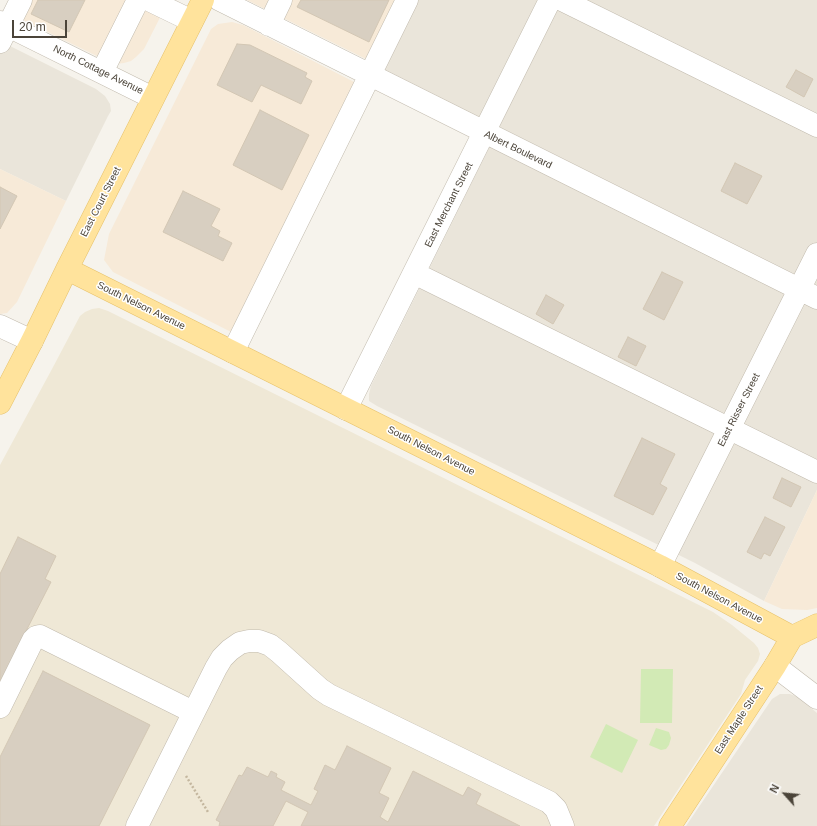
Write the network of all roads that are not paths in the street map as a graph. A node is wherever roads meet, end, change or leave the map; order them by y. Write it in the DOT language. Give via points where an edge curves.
graph roads {
  1 [pos="21,0"];
  2 [pos="138,0"];
  3 [pos="149,0"];
  4 [pos="202,0"];
  5 [pos="220,0"];
  6 [pos="281,0"];
  7 [pos="407,0"];
  8 [pos="550,0"];
  9 [pos="562,0"];
  10 [pos="192,21"];
  11 [pos="269,25"];
  12 [pos="3,30"];
  13 [pos="102,72"];
  14 [pos="370,75"];
  15 [pos="153,98"];
  16 [pos="817,126"];
  17 [pos="485,133"];
  18 [pos="817,254"];
  19 [pos="67,269"];
  20 [pos="414,273"];
  21 [pos="808,294"];
  22 [pos="0,326"];
  23 [pos="32,341"];
  24 [pos="233,352"];
  25 [pos="2,397"];
  26 [pos="346,409"];
  27 [pos="729,429"];
  28 [pos="817,472"];
  29 [pos="660,566"];
  30 [pos="817,625"];
  31 [pos="792,637"];
  32 [pos="774,666"];
  33 [pos="817,698"];
  34 [pos="0,707"];
  35 [pos="193,712"];
  36 [pos="137,826"];
  37 [pos="563,826"];
  38 [pos="670,826"];
  1 -- 12 [label="street"];
  2 -- 13 [label="street"];
  3 -- 10 [label="street"];
  4 -- 10 [label="main road, East Court Street"];
  5 -- 11 [label="street, Albert Boulevard"];
  6 -- 11 [label="street"];
  7 -- 14 [label="street"];
  8 -- 17 [label="street, East Merchant Street"];
  9 -- 16 [label="street"];
  10 -- 15 [label="main road, East Court Street"];
  11 -- 14 [label="street, Albert Boulevard"];
  12 -- 13 [label="street, North Cottage Avenue"];
  13 -- 15 [label="street, North Cottage Avenue"];
  14 -- 17 [label="street, Albert Boulevard"];
  14 -- 24 [label="street"];
  15 -- 19 [label="main road, East Court Street"];
  17 -- 20 [label="street, East Merchant Street"];
  17 -- 21 [label="street, Albert Boulevard"];
  18 -- 21 [label="street, East Risser Street"];
  19 -- 23 [label="main road, East Court Street"];
  19 -- 24 [label="main road, South Nelson Avenue"];
  20 -- 26 [label="street, East Merchant Street"];
  20 -- 27 [label="street"];
  21 -- 27 [label="street, East Risser Street"];
  22 -- 23 [label="street"];
  23 -- 25 [label="main road, East Court Street"];
  24 -- 26 [label="main road, South Nelson Avenue"];
  26 -- 29 [label="main road, South Nelson Avenue"];
  27 -- 28 [label="street"];
  27 -- 29 [label="street, East Risser Street"];
  29 -- 31 [label="main road, South Nelson Avenue"];
  30 -- 31 [label="main road"];
  31 -- 32 [label="main road, East Maple Street"];
  32 -- 33 [label="street"];
  32 -- 38 [label="main road, East Maple Street"];
  34 -- 35 [label="street" via="34,640 40,636"];
  35 -- 36 [label="street"];
  35 -- 37 [label="street" via="222,658 240,644 259,641 270,645 329,695 549,802 556,809"];
}
